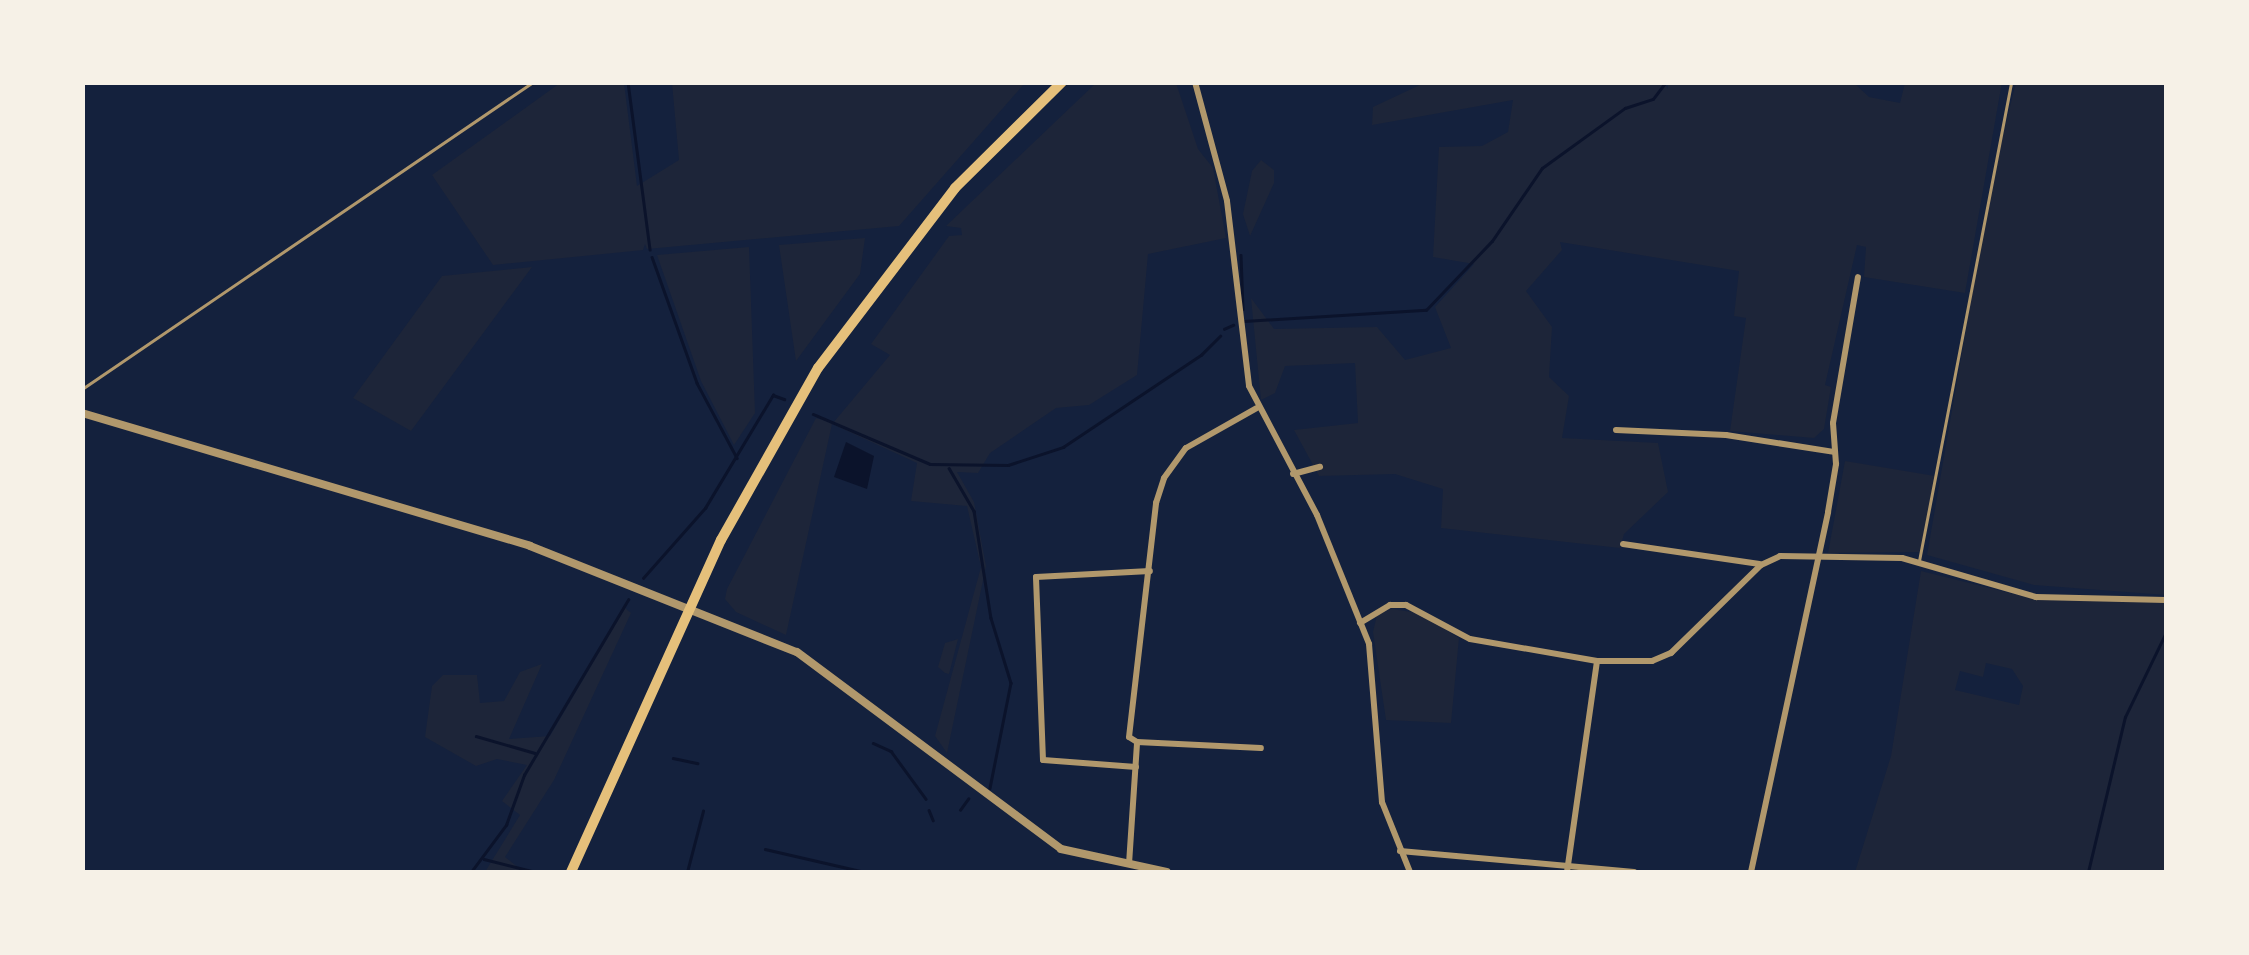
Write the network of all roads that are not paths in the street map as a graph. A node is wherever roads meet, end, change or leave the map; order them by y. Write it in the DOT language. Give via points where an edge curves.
graph roads {
  1 [pos="533,82"];
  2 [pos="1062,82"];
  3 [pos="1195,82"];
  4 [pos="2011,82"];
  5 [pos="1858,277"];
  6 [pos="82,389"];
  7 [pos="1257,408"];
  8 [pos="82,413"];
  9 [pos="1616,430"];
  10 [pos="1834,452"];
  11 [pos="1320,467"];
  12 [pos="1293,474"];
  13 [pos="1622,544"];
  14 [pos="1819,560"];
  15 [pos="1919,561"];
  16 [pos="1761,564"];
  17 [pos="1150,570"];
  18 [pos="2166,600"];
  19 [pos="688,612"];
  20 [pos="1360,622"];
  21 [pos="1598,660"];
  22 [pos="1137,742"];
  23 [pos="1261,748"];
  24 [pos="1136,767"];
  25 [pos="1400,850"];
  26 [pos="1129,865"];
  27 [pos="1568,869"];
  28 [pos="571,872"];
  29 [pos="1166,872"];
  30 [pos="1410,872"];
  31 [pos="1634,872"];
  32 [pos="1751,872"];
  1 -- 6 [label="lane"];
  2 -- 19 [label="main road" via="954,188 847,323 752,477"];
  3 -- 7 [label="street" via="1227,201 1237,315"];
  4 -- 15 [label="lane"];
  5 -- 10 [label="street"];
  7 -- 12 [label="street"];
  7 -- 17 [label="street" via="1200,435 1164,478"];
  8 -- 19 [label="street" via="530,546"];
  9 -- 10 [label="street" via="1726,435"];
  10 -- 14 [label="street"];
  11 -- 12 [label="street"];
  12 -- 20 [label="street"];
  13 -- 16 [label="street"];
  14 -- 15 [label="street"];
  14 -- 16 [label="street" via="1780,556"];
  14 -- 32 [label="street"];
  15 -- 18 [label="street" via="2036,596"];
  16 -- 21 [label="street" via="1662,658"];
  17 -- 22 [label="street" via="1130,736"];
  17 -- 24 [label="street" via="1036,578 1043,760"];
  19 -- 26 [label="street" via="797,652 1062,849"];
  19 -- 28 [label="main road"];
  20 -- 21 [label="street" via="1406,604 1470,639"];
  20 -- 25 [label="street" via="1375,679 1382,802"];
  21 -- 27 [label="street"];
  22 -- 23 [label="street"];
  22 -- 24 [label="street"];
  24 -- 26 [label="street"];
  25 -- 27 [label="street"];
  25 -- 30 [label="street"];
  26 -- 29 [label="street"];
  27 -- 31 [label="street"];
}
